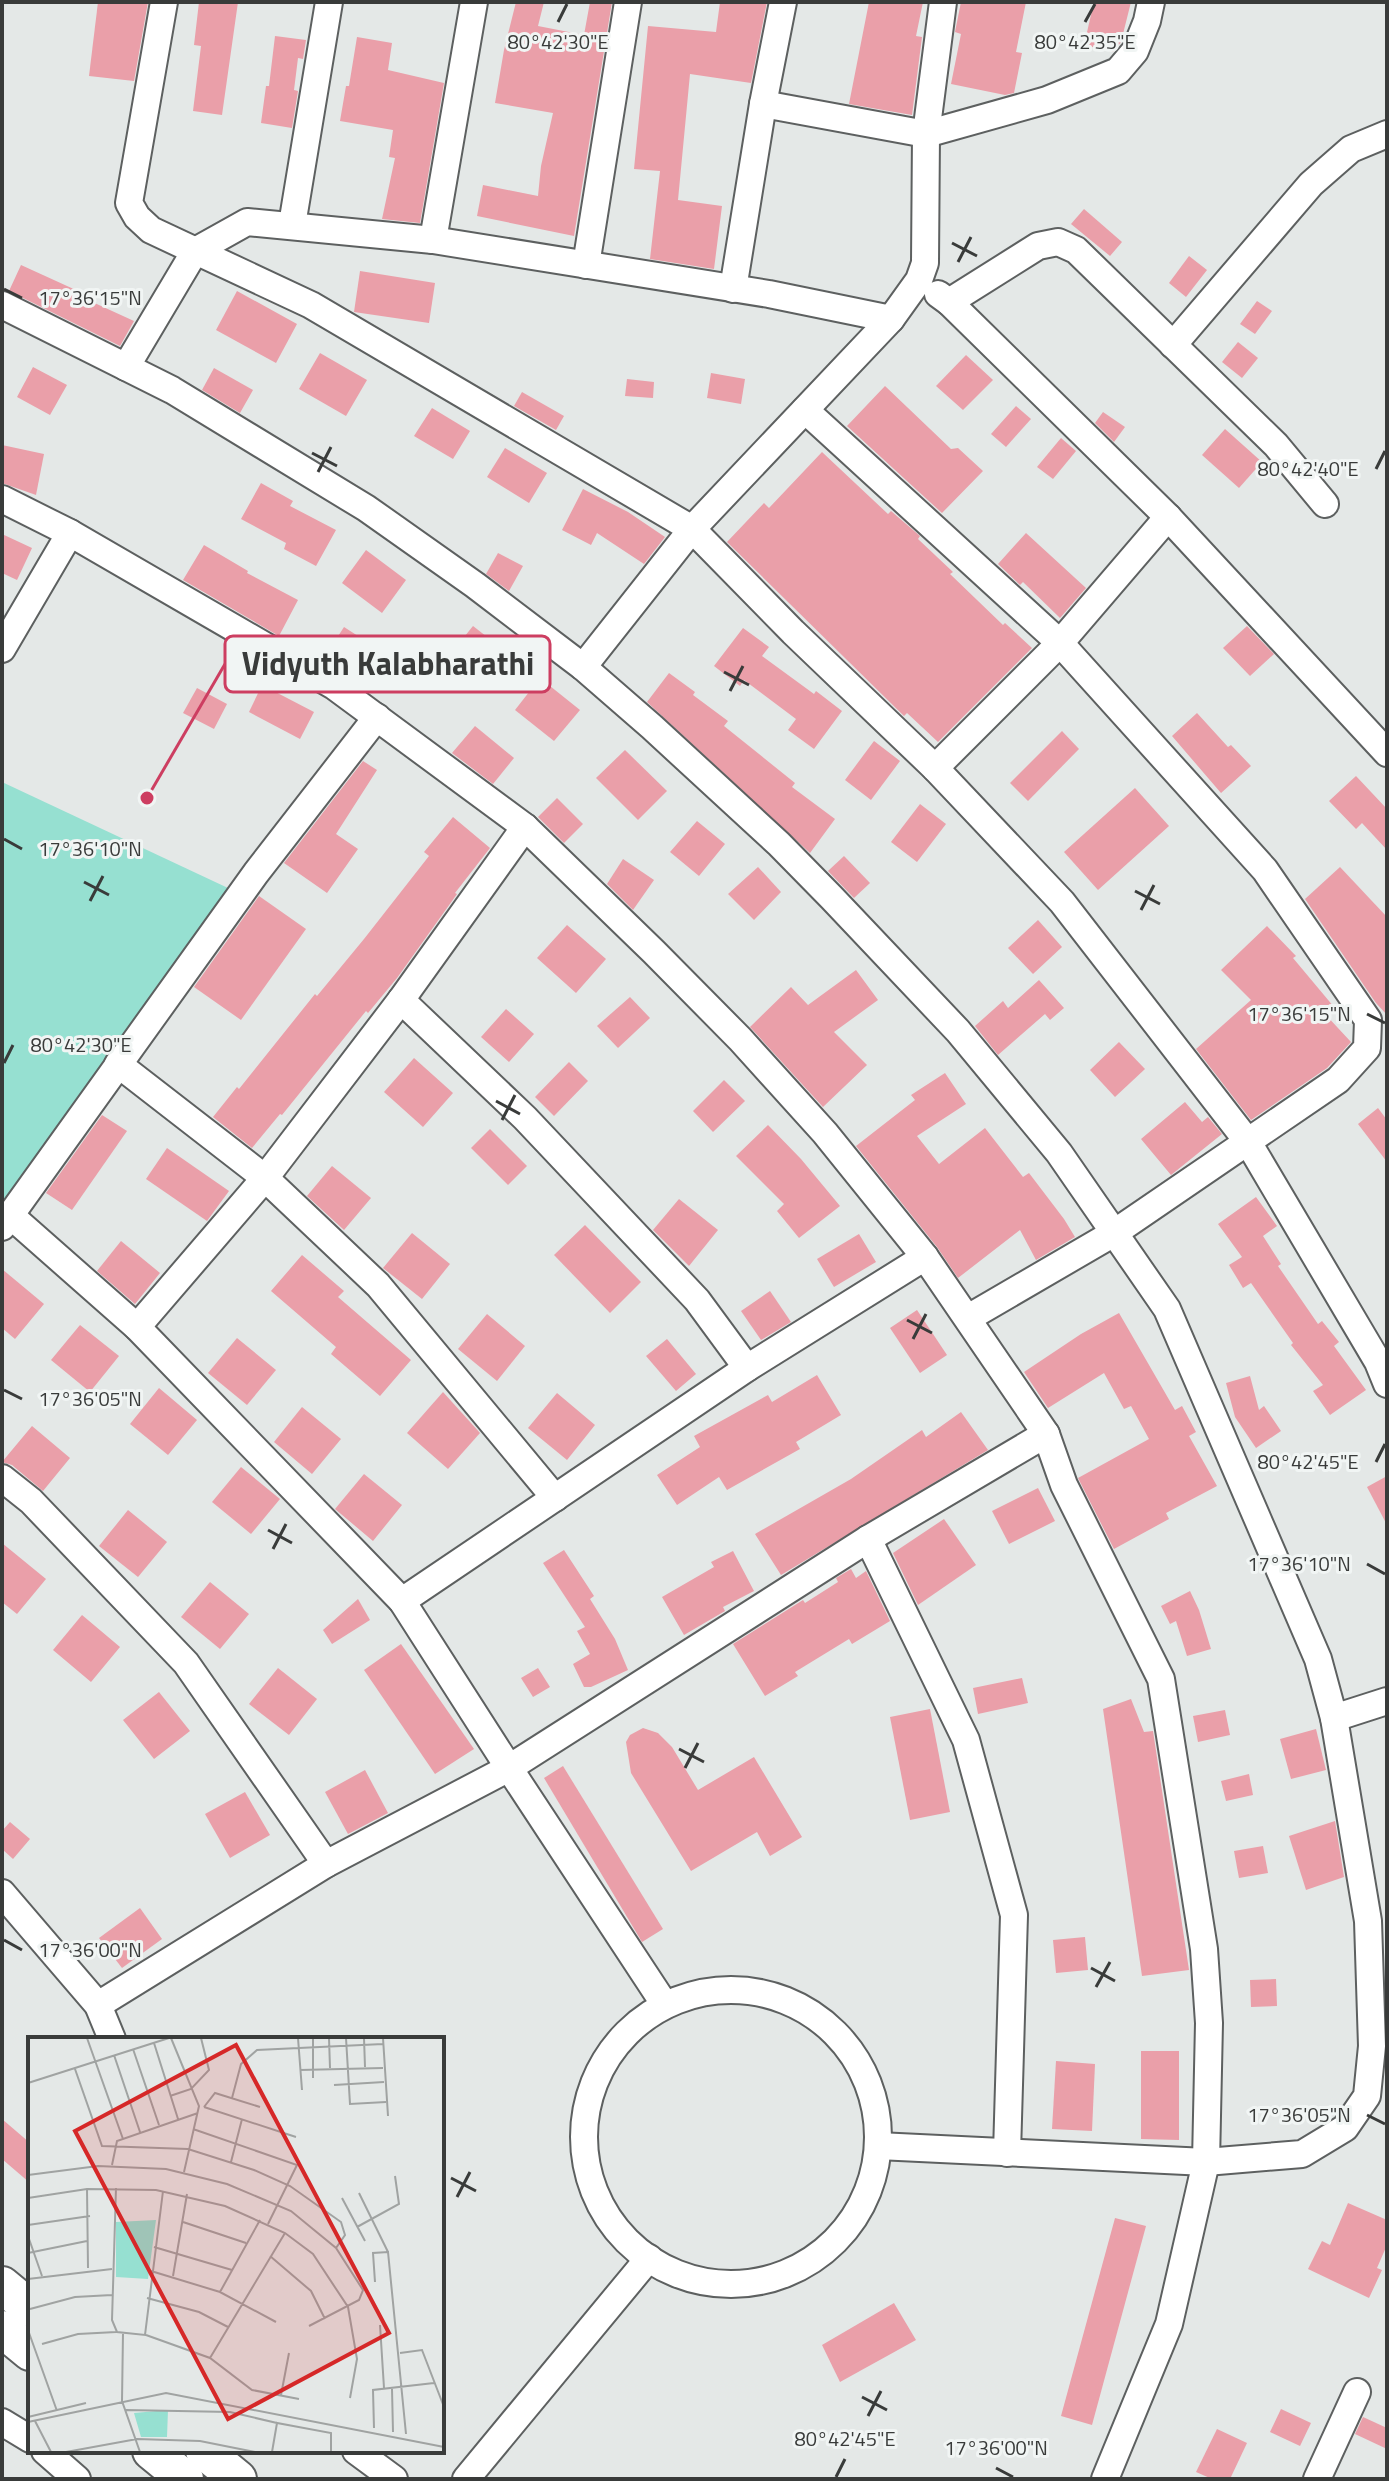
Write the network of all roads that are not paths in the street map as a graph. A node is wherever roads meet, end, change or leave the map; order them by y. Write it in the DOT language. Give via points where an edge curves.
graph roads {
  1 [pos="164,2"];
  2 [pos="329,2"];
  3 [pos="474,2"];
  4 [pos="628,2"];
  5 [pos="783,2"];
  6 [pos="943,2"];
  7 [pos="1151,2"];
  8 [pos="763,104"];
  9 [pos="926,134"];
  10 [pos="1387,134"];
  11 [pos="292,225"];
  12 [pos="433,240"];
  13 [pos="195,251"];
  14 [pos="586,265"];
  15 [pos="919,280"];
  16 [pos="733,289"];
  17 [pos="949,302"];
  18 [pos="2,305"];
  19 [pos="891,319"];
  20 [pos="1173,345"];
  21 [pos="126,367"];
  22 [pos="805,410"];
  23 [pos="2,499"];
  24 [pos="1325,504"];
  25 [pos="1168,517"];
  26 [pos="692,529"];
  27 [pos="70,533"];
  28 [pos="1060,643"];
  29 [pos="2,649"];
  30 [pos="583,667"];
  31 [pos="377,717"];
  32 [pos="1387,753"];
  33 [pos="935,768"];
  34 [pos="525,827"];
  35 [pos="401,1000"];
  36 [pos="118,1064"];
  37 [pos="1248,1142"];
  38 [pos="265,1178"];
  39 [pos="6,1221"];
  40 [pos="1114,1233"];
  41 [pos="925,1257"];
  42 [pos="968,1318"];
  43 [pos="137,1327"];
  44 [pos="747,1368"];
  45 [pos="1387,1384"];
  46 [pos="1046,1434"];
  47 [pos="2,1478"];
  48 [pos="555,1498"];
  49 [pos="868,1539"];
  50 [pos="402,1601"];
  51 [pos="1387,1701"];
  52 [pos="1334,1718"];
  53 [pos="509,1768"];
  54 [pos="326,1864"];
  55 [pos="2,1893"];
  56 [pos="98,2005"];
  57 [pos="665,2005"];
  58 [pos="111,2037"];
  59 [pos="878,2146"];
  60 [pos="1007,2153"];
  61 [pos="1206,2162"];
  62 [pos="649,2258"];
  63 [pos="2,2285"];
  64 [pos="28,2306"];
  65 [pos="2,2329"];
  66 [pos="28,2350"];
  67 [pos="1357,2392"];
  68 [pos="2,2422"];
  69 [pos="28,2438"];
  70 [pos="47,2453"];
  71 [pos="153,2453"];
  72 [pos="206,2453"];
  73 [pos="359,2453"];
  74 [pos="77,2479"];
  75 [pos="185,2479"];
  76 [pos="238,2479"];
  77 [pos="394,2479"];
  78 [pos="466,2479"];
  79 [pos="1105,2479"];
  80 [pos="1317,2479"];
  1 -- 13 [label="street" via="129,203 151,230"];
  2 -- 11 [label="street"];
  3 -- 12 [label="street"];
  4 -- 14 [label="street"];
  5 -- 8 [label="street"];
  6 -- 9 [label="street"];
  7 -- 9 [label="street" via="1135,51 1118,71 1047,100"];
  8 -- 9 [label="street"];
  8 -- 16 [label="street"];
  9 -- 15 [label="street" via="925,263"];
  10 -- 20 [label="street" via="1351,149 1311,184"];
  11 -- 12 [label="street"];
  11 -- 13 [label="street" via="247,222"];
  12 -- 14 [label="street"];
  13 -- 21 [label="street"];
  13 -- 26 [label="street" via="311,305"];
  14 -- 16 [label="street"];
  15 -- 17 [label="street"];
  15 -- 19 [label="street"];
  16 -- 19 [label="street"];
  17 -- 20 [label="street" via="1038,246 1058,242 1076,250"];
  17 -- 25 [label="street"];
  18 -- 21 [label="street"];
  19 -- 22 [label="street"];
  20 -- 24 [label="street" via="1276,445"];
  21 -- 30 [label="street" via="366,508"];
  22 -- 26 [label="street"];
  22 -- 28 [label="street"];
  23 -- 27 [label="street"];
  25 -- 28 [label="street"];
  25 -- 32 [label="street"];
  26 -- 30 [label="street"];
  26 -- 33 [label="street"];
  27 -- 29 [label="street"];
  27 -- 31 [label="street" via="334,686"];
  28 -- 33 [label="street"];
  28 -- 37 [label="street" via="1265,870 1368,1020 1367,1048 1338,1080"];
  30 -- 40 [label="street" via="779,844 958,1031 1059,1153"];
  31 -- 34 [label="street"];
  31 -- 36 [label="street"];
  33 -- 37 [label="street" via="1062,902"];
  34 -- 35 [label="street"];
  34 -- 41 [label="street" via="740,1039"];
  35 -- 38 [label="street"];
  35 -- 44 [label="street" via="525,1118 686,1288"];
  36 -- 38 [label="street"];
  36 -- 39 [label="street"];
  37 -- 40 [label="street"];
  37 -- 45 [label="street"];
  38 -- 43 [label="street"];
  38 -- 48 [label="street" via="378,1285"];
  39 -- 43 [label="street"];
  40 -- 42 [label="street"];
  40 -- 52 [label="street" via="1167,1309 1318,1659"];
  41 -- 42 [label="street"];
  41 -- 44 [label="street"];
  42 -- 46 [label="street"];
  43 -- 50 [label="street"];
  44 -- 48 [label="street"];
  46 -- 49 [label="street"];
  46 -- 61 [label="street" via="1064,1485 1161,1679 1204,1949 1209,2023"];
  47 -- 54 [label="street" via="31,1501 186,1663"];
  48 -- 50 [label="street"];
  49 -- 53 [label="street"];
  49 -- 60 [label="street" via="966,1740 1014,1915"];
  50 -- 53 [label="street"];
  51 -- 52 [label="street"];
  52 -- 61 [label="street" via="1368,1921 1372,2046 1367,2096 1345,2128 1302,2154"];
  53 -- 54 [label="street"];
  53 -- 57 [label="street"];
  54 -- 56 [label="street"];
  55 -- 56 [label="street"];
  56 -- 58 [label="street"];
  57 -- 59 [label="street" via="707,1992 751,1991 812,2015 857,2062 874,2103"];
  57 -- 62 [label="street" via="629,2029 602,2064 584,2127 594,2191 616,2229"];
  59 -- 60 [label="street"];
  59 -- 62 [label="street" via="859,2209 832,2244 796,2268 754,2281 721,2283 689,2277"];
  60 -- 61 [label="street"];
  61 -- 79 [label="street" via="1169,2324"];
  62 -- 78 [label="street"];
  63 -- 64 [label="highway"];
  65 -- 66 [label="highway"];
  67 -- 80 [label="street"];
  68 -- 69 [label="street"];
  70 -- 74 [label="street"];
  71 -- 75 [label="highway"];
  72 -- 76 [label="highway"];
  73 -- 77 [label="street"];
}
